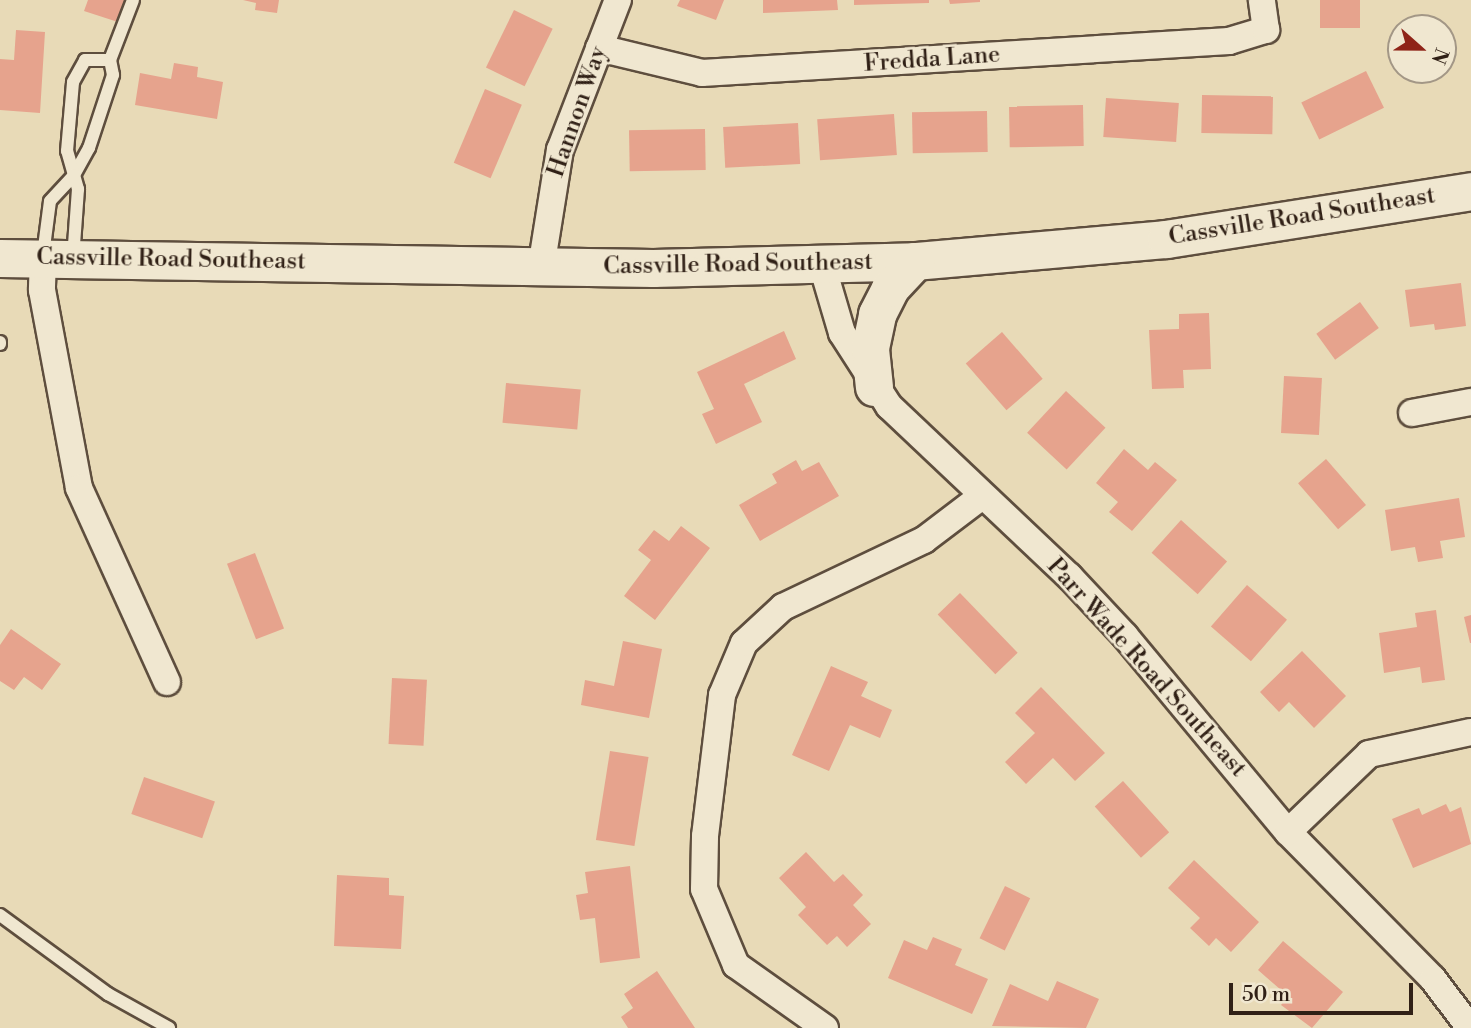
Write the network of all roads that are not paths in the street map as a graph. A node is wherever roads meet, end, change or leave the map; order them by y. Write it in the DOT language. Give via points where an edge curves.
graph roads {
  1 [pos="133,0"];
  2 [pos="618,0"];
  3 [pos="1262,0"];
  4 [pos="599,48"];
  5 [pos="110,60"];
  6 [pos="74,174"];
  7 [pos="1471,191"];
  8 [pos="0,258"];
  9 [pos="58,258"];
  10 [pos="915,261"];
  11 [pos="822,265"];
  12 [pos="541,268"];
  13 [pos="874,387"];
  14 [pos="1471,402"];
  15 [pos="1412,413"];
  16 [pos="982,496"];
  17 [pos="167,682"];
  18 [pos="1471,732"];
  19 [pos="1288,832"];
  20 [pos="0,915"];
  21 [pos="169,1028"];
  22 [pos="825,1028"];
  23 [pos="1470,1028"];
  1 -- 5 [label="lane"];
  2 -- 4 [label="street, Hannon Way"];
  3 -- 4 [label="street, Fredda Lane" via="1266,30 1229,41 702,73"];
  4 -- 12 [label="street, Hannon Way" via="560,150"];
  5 -- 6 [label="lane" via="113,75 89,148"];
  5 -- 6 [label="lane" via="85,60 73,82 67,151"];
  6 -- 9 [label="lane" via="78,189"];
  6 -- 9 [label="lane" via="50,201"];
  7 -- 10 [label="main road, Cassville Road Southeast" via="1166,239"];
  8 -- 9 [label="main road, Cassville Road Southeast"];
  9 -- 12 [label="main road, Cassville Road Southeast"];
  9 -- 17 [label="street" via="42,290 79,488"];
  10 -- 11 [label="main road, Cassville Road Southeast"];
  10 -- 13 [label="main road" via="890,288 877,314 870,348"];
  11 -- 12 [label="main road, Cassville Road Southeast"];
  11 -- 13 [label="street, Parr Wade Road Southeast" via="838,324"];
  13 -- 16 [label="street, Parr Wade Road Southeast"];
  14 -- 15 [label="street"];
  16 -- 19 [label="street, Parr Wade Road Southeast" via="1125,636"];
  16 -- 22 [label="street" via="924,540 783,607 744,643 722,695 705,836 704,889 736,965"];
  18 -- 19 [label="street" via="1369,754"];
  19 -- 23 [label="street, Parr Wade Road Southeast" via="1433,979"];
  20 -- 21 [label="lane" via="108,994"];
}
